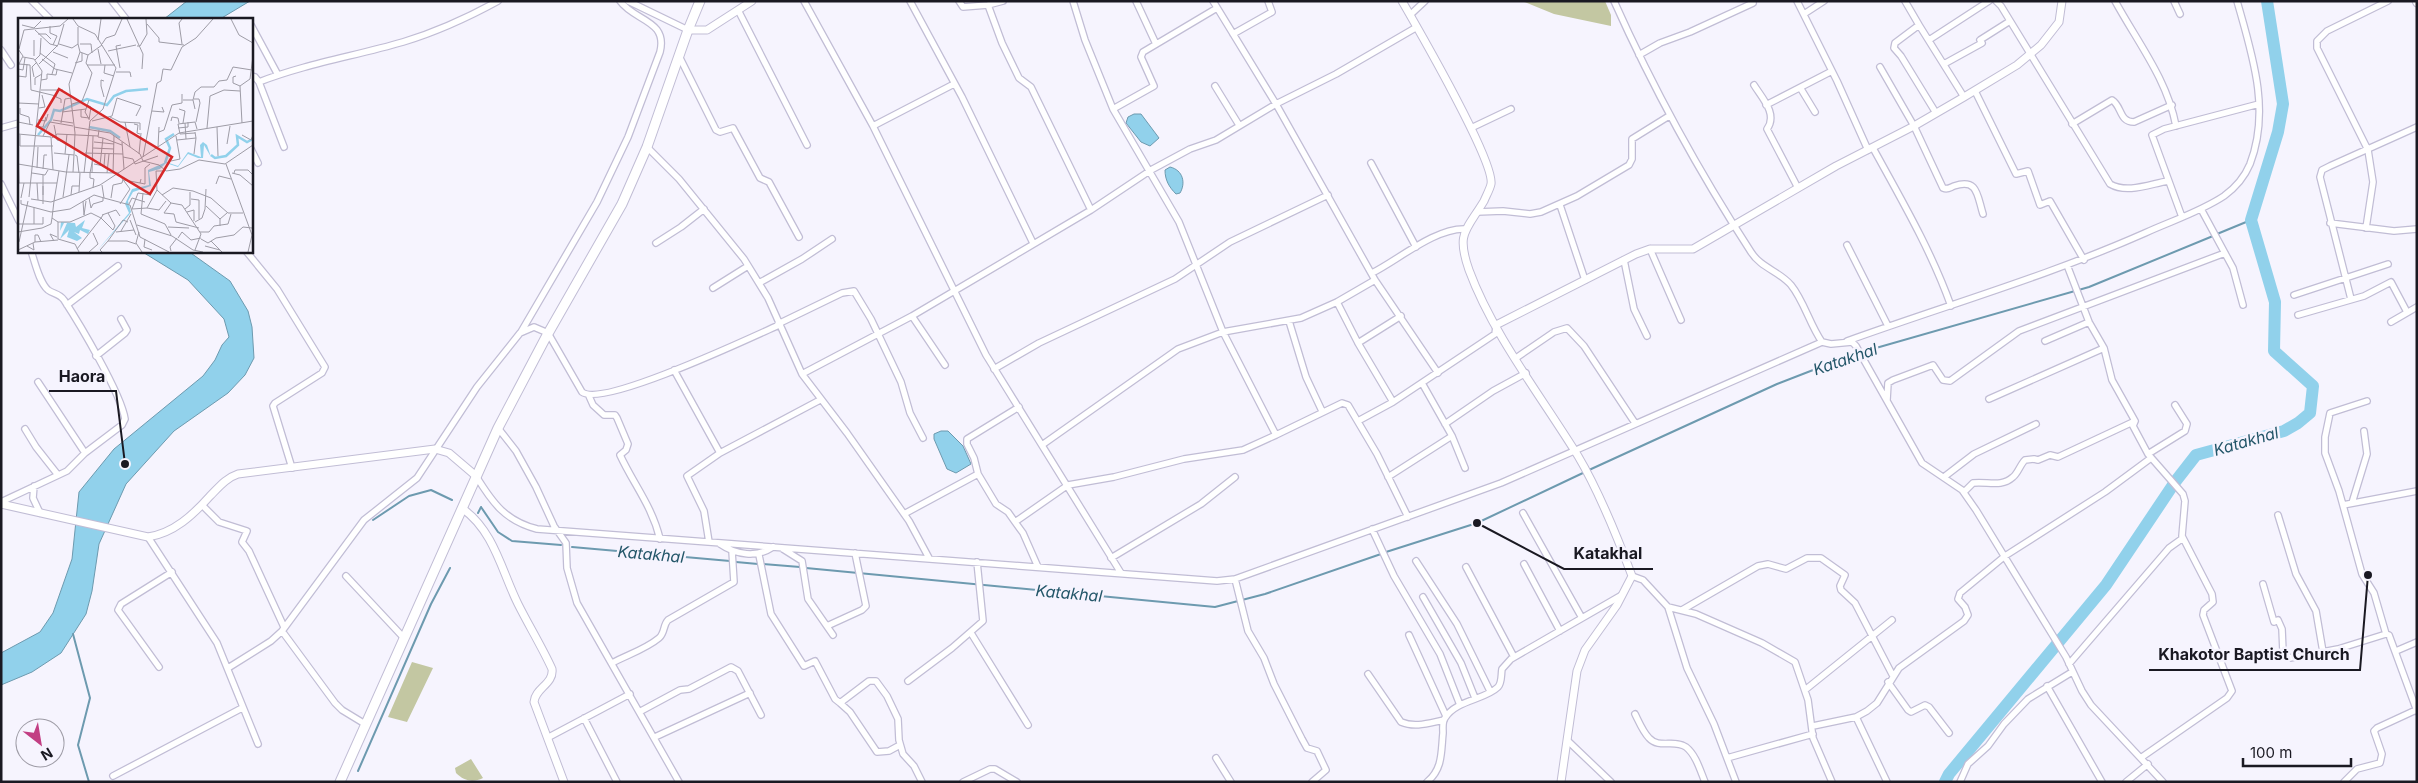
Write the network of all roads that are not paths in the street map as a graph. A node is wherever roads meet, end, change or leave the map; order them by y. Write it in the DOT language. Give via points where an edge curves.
graph roads {
  1 [pos="32,1"];
  2 [pos="112,1"];
  3 [pos="498,1"];
  4 [pos="620,1"];
  5 [pos="628,1"];
  6 [pos="700,1"];
  7 [pos="752,1"];
  8 [pos="804,1"];
  9 [pos="910,1"];
  10 [pos="959,1"];
  11 [pos="1003,1"];
  12 [pos="1074,1"];
  13 [pos="1136,1"];
  14 [pos="1212,1"];
  15 [pos="1268,1"];
  16 [pos="1402,1"];
  17 [pos="1425,1"];
  18 [pos="1614,1"];
  19 [pos="1797,1"];
  20 [pos="1824,1"];
  21 [pos="1905,1"];
  22 [pos="1989,1"];
  23 [pos="1996,1"];
  24 [pos="2062,1"];
  25 [pos="2115,1"];
  26 [pos="2174,1"];
  27 [pos="2237,1"];
  28 [pos="2388,1"];
  29 [pos="1753,3"];
  30 [pos="988,5"];
  31 [pos="1217,8"];
  32 [pos="738,10"];
  33 [pos="1804,14"];
  34 [pos="2180,14"];
  35 [pos="1410,15"];
  36 [pos="49,18"];
  37 [pos="125,18"];
  38 [pos="2010,22"];
  39 [pos="1920,24"];
  40 [pos="252,27"];
  41 [pos="1417,27"];
  42 [pos="688,30"];
  43 [pos="1233,34"];
  44 [pos="1929,40"];
  45 [pos="1156,44"];
  46 [pos="1,50"];
  47 [pos="1639,55"];
  48 [pos="679,56"];
  49 [pos="2030,56"];
  50 [pos="1944,64"];
  51 [pos="11,65"];
  52 [pos="1880,67"];
  53 [pos="1832,71"];
  54 [pos="278,75"];
  55 [pos="252,76"];
  56 [pos="259,82"];
  57 [pos="954,84"];
  58 [pos="1754,85"];
  59 [pos="1216,86"];
  60 [pos="1801,89"];
  61 [pos="1975,91"];
  62 [pos="1964,97"];
  63 [pos="1276,104"];
  64 [pos="2259,104"];
  65 [pos="1766,105"];
  66 [pos="2172,105"];
  67 [pos="1511,108"];
  68 [pos="1113,109"];
  69 [pos="1815,112"];
  70 [pos="1936,113"];
  71 [pos="1670,116"];
  72 [pos="18,123"];
  73 [pos="2072,124"];
  74 [pos="1239,125"];
  75 [pos="873,126"];
  76 [pos="1914,126"];
  77 [pos="2176,126"];
  78 [pos="1,128"];
  79 [pos="1471,128"];
  80 [pos="2416,129"];
  81 [pos="808,145"];
  82 [pos="284,147"];
  83 [pos="647,147"];
  84 [pos="1870,149"];
  85 [pos="2368,150"];
  86 [pos="252,151"];
  87 [pos="258,162"];
  88 [pos="1371,163"];
  89 [pos="1151,170"];
  90 [pos="2168,181"];
  91 [pos="1,184"];
  92 [pos="1798,188"];
  93 [pos="1328,195"];
  94 [pos="1560,204"];
  95 [pos="704,209"];
  96 [pos="2200,209"];
  97 [pos="1090,210"];
  98 [pos="1477,212"];
  99 [pos="1983,214"];
  100 [pos="2182,216"];
  101 [pos="18,219"];
  102 [pos="2330,223"];
  103 [pos="1734,224"];
  104 [pos="2366,228"];
  105 [pos="1465,229"];
  106 [pos="2417,229"];
  107 [pos="799,237"];
  108 [pos="832,239"];
  109 [pos="656,243"];
  110 [pos="1034,243"];
  111 [pos="1847,245"];
  112 [pos="1416,247"];
  113 [pos="1650,249"];
  114 [pos="2223,251"];
  115 [pos="32,252"];
  116 [pos="247,252"];
  117 [pos="1624,260"];
  118 [pos="2084,260"];
  119 [pos="1196,262"];
  120 [pos="2388,264"];
  121 [pos="2067,265"];
  122 [pos="118,266"];
  123 [pos="748,266"];
  124 [pos="1372,273"];
  125 [pos="2344,277"];
  126 [pos="1376,280"];
  127 [pos="1585,280"];
  128 [pos="759,283"];
  129 [pos="713,288"];
  130 [pos="953,290"];
  131 [pos="2294,295"];
  132 [pos="2351,299"];
  133 [pos="1337,302"];
  134 [pos="67,305"];
  135 [pos="2082,305"];
  136 [pos="2244,305"];
  137 [pos="1951,306"];
  138 [pos="2417,307"];
  139 [pos="2407,312"];
  140 [pos="2298,315"];
  141 [pos="912,316"];
  142 [pos="1401,316"];
  143 [pos="121,319"];
  144 [pos="1681,320"];
  145 [pos="1289,321"];
  146 [pos="2089,322"];
  147 [pos="2391,322"];
  148 [pos="779,324"];
  149 [pos="1496,325"];
  150 [pos="1888,326"];
  151 [pos="1223,332"];
  152 [pos="548,333"];
  153 [pos="520,334"];
  154 [pos="878,335"];
  155 [pos="1647,336"];
  156 [pos="2045,341"];
  157 [pos="1822,342"];
  158 [pos="1843,342"];
  159 [pos="1358,343"];
  160 [pos="2104,348"];
  161 [pos="96,356"];
  162 [pos="1516,358"];
  163 [pos="945,365"];
  164 [pos="994,369"];
  165 [pos="674,370"];
  166 [pos="1438,373"];
  167 [pos="1526,373"];
  168 [pos="802,374"];
  169 [pos="38,382"];
  170 [pos="1422,383"];
  171 [pos="589,396"];
  172 [pos="1989,399"];
  173 [pos="820,400"];
  174 [pos="1886,401"];
  175 [pos="2367,401"];
  176 [pos="1392,402"];
  177 [pos="2175,405"];
  178 [pos="1019,407"];
  179 [pos="1322,411"];
  180 [pos="1358,421"];
  181 [pos="2135,421"];
  182 [pos="1635,423"];
  183 [pos="1445,424"];
  184 [pos="2036,424"];
  185 [pos="498,428"];
  186 [pos="25,429"];
  187 [pos="2364,431"];
  188 [pos="1276,435"];
  189 [pos="1452,436"];
  190 [pos="923,438"];
  191 [pos="1042,445"];
  192 [pos="435,449"];
  193 [pos="1573,450"];
  194 [pos="85,453"];
  195 [pos="720,453"];
  196 [pos="2149,456"];
  197 [pos="292,468"];
  198 [pos="1465,468"];
  199 [pos="978,474"];
  200 [pos="58,475"];
  201 [pos="476,476"];
  202 [pos="1235,477"];
  203 [pos="1388,477"];
  204 [pos="1944,477"];
  205 [pos="1068,485"];
  206 [pos="34,486"];
  207 [pos="2417,491"];
  208 [pos="1964,492"];
  209 [pos="1,503"];
  210 [pos="2352,503"];
  211 [pos="202,505"];
  212 [pos="2343,505"];
  213 [pos="463,509"];
  214 [pos="1523,513"];
  215 [pos="42,514"];
  216 [pos="904,514"];
  217 [pos="1408,516"];
  218 [pos="2278,516"];
  219 [pos="1015,522"];
  220 [pos="1372,529"];
  221 [pos="557,532"];
  222 [pos="148,537"];
  223 [pos="2183,538"];
  224 [pos="660,539"];
  225 [pos="709,542"];
  226 [pos="718,543"];
  227 [pos="752,546"];
  228 [pos="773,547"];
  229 [pos="781,548"];
  230 [pos="732,551"];
  231 [pos="855,553"];
  232 [pos="2005,556"];
  233 [pos="929,558"];
  234 [pos="1111,558"];
  235 [pos="758,559"];
  236 [pos="1416,561"];
  237 [pos="977,562"];
  238 [pos="1524,564"];
  239 [pos="1038,567"];
  240 [pos="1466,568"];
  241 [pos="172,572"];
  242 [pos="1121,574"];
  243 [pos="346,576"];
  244 [pos="1632,576"];
  245 [pos="1235,578"];
  246 [pos="2263,584"];
  247 [pos="1622,596"];
  248 [pos="1423,597"];
  249 [pos="1668,607"];
  250 [pos="1682,610"];
  251 [pos="1582,618"];
  252 [pos="1892,620"];
  253 [pos="827,626"];
  254 [pos="283,629"];
  255 [pos="1560,631"];
  256 [pos="970,633"];
  257 [pos="1409,634"];
  258 [pos="2386,634"];
  259 [pos="833,635"];
  260 [pos="1873,636"];
  261 [pos="404,638"];
  262 [pos="2417,642"];
  263 [pos="2323,652"];
  264 [pos="2396,652"];
  265 [pos="1514,657"];
  266 [pos="612,663"];
  267 [pos="2068,664"];
  268 [pos="159,667"];
  269 [pos="228,668"];
  270 [pos="2072,672"];
  271 [pos="1368,674"];
  272 [pos="1893,676"];
  273 [pos="908,680"];
  274 [pos="1888,682"];
  275 [pos="2047,686"];
  276 [pos="1805,690"];
  277 [pos="1490,691"];
  278 [pos="750,693"];
  279 [pos="630,694"];
  280 [pos="1475,698"];
  281 [pos="840,703"];
  282 [pos="1460,705"];
  283 [pos="242,708"];
  284 [pos="2416,710"];
  285 [pos="640,711"];
  286 [pos="1635,714"];
  287 [pos="761,715"];
  288 [pos="1856,717"];
  289 [pos="584,718"];
  290 [pos="1445,718"];
  291 [pos="365,724"];
  292 [pos="1028,726"];
  293 [pos="1813,726"];
  294 [pos="1813,734"];
  295 [pos="1949,734"];
  296 [pos="655,737"];
  297 [pos="549,738"];
  298 [pos="1568,741"];
  299 [pos="258,744"];
  300 [pos="900,745"];
  301 [pos="2142,757"];
  302 [pos="1216,758"];
  303 [pos="1727,758"];
  304 [pos="2148,764"];
  305 [pos="114,776"];
  306 [pos="340,782"];
  307 [pos="564,782"];
  308 [pos="617,782"];
  309 [pos="679,782"];
  310 [pos="922,782"];
  311 [pos="963,782"];
  312 [pos="1017,782"];
  313 [pos="1232,782"];
  314 [pos="1312,782"];
  315 [pos="1427,782"];
  316 [pos="1561,782"];
  317 [pos="1611,782"];
  318 [pos="1705,782"];
  319 [pos="1736,782"];
  320 [pos="1832,782"];
  321 [pos="1887,782"];
  322 [pos="1960,782"];
  323 [pos="2102,782"];
  324 [pos="2126,782"];
  325 [pos="2163,782"];
  326 [pos="2344,782"];
  1 -- 36 [label="street"];
  2 -- 37 [label="street"];
  3 -- 54 [label="street" via="449,25 403,42"];
  4 -- 153 [label="street" via="660,33 663,42 660,52 628,137 597,202"];
  5 -- 42 [label="street"];
  6 -- 42 [label="main road"];
  7 -- 32 [label="street"];
  8 -- 75 [label="street"];
  9 -- 57 [label="street"];
  10 -- 30 [label="street" via="963,7"];
  11 -- 30 [label="street"];
  12 -- 68 [label="street" via="1085,40"];
  13 -- 45 [label="street"];
  14 -- 31 [label="street"];
  15 -- 43 [label="street" via="1272,12"];
  16 -- 35 [label="street"];
  17 -- 35 [label="street"];
  18 -- 47 [label="street"];
  19 -- 33 [label="street"];
  20 -- 33 [label="street"];
  21 -- 39 [label="street"];
  22 -- 44 [label="street"];
  23 -- 38 [label="street"];
  24 -- 49 [label="street" via="2056,28"];
  25 -- 66 [label="street" via="2160,75"];
  26 -- 34 [label="street"];
  27 -- 64 [label="street" via="2256,68"];
  28 -- 85 [label="street" via="2327,31 2317,41 2317,48"];
  29 -- 47 [label="street"];
  30 -- 97 [label="street" via="1014,69 1019,78 1031,87"];
  31 -- 43 [label="street"];
  31 -- 45 [label="street"];
  32 -- 42 [label="street" via="707,30"];
  32 -- 81 [label="street"];
  33 -- 53 [label="street"];
  35 -- 41 [label="street"];
  38 -- 49 [label="street"];
  38 -- 50 [label="street" via="1980,40 1982,43"];
  39 -- 44 [label="street"];
  39 -- 70 [label="street" via="1895,43 1894,48"];
  40 -- 54 [label="street"];
  41 -- 63 [label="street"];
  41 -- 79 [label="street"];
  42 -- 48 [label="main road"];
  43 -- 63 [label="street"];
  44 -- 50 [label="street"];
  45 -- 68 [label="street" via="1141,54 1154,86"];
  46 -- 51 [label="street"];
  47 -- 71 [label="street"];
  48 -- 83 [label="main road"];
  48 -- 107 [label="street" via="716,130 733,128 760,178 769,182"];
  49 -- 61 [label="street"];
  49 -- 73 [label="street"];
  50 -- 62 [label="street"];
  52 -- 76 [label="street"];
  53 -- 60 [label="street"];
  53 -- 84 [label="street"];
  54 -- 56 [label="street"];
  55 -- 56 [label="street"];
  56 -- 82 [label="street"];
  57 -- 75 [label="street"];
  57 -- 110 [label="street"];
  58 -- 65 [label="street"];
  59 -- 74 [label="street"];
  60 -- 65 [label="street" via="1789,91"];
  60 -- 69 [label="street"];
  61 -- 62 [label="street"];
  61 -- 118 [label="street" via="2016,174 2028,171 2040,205 2050,201"];
  62 -- 70 [label="street"];
  63 -- 74 [label="street"];
  63 -- 93 [label="street"];
  64 -- 77 [label="street"];
  64 -- 96 [label="street" via="2259,123 2249,165 2239,182 2225,195"];
  65 -- 92 [label="street" via="1771,115 1768,134"];
  66 -- 73 [label="street" via="2129,122 2112,100"];
  66 -- 77 [label="street"];
  67 -- 79 [label="street"];
  68 -- 89 [label="street"];
  70 -- 76 [label="street"];
  71 -- 94 [label="street" via="1632,139 1629,165"];
  71 -- 103 [label="street"];
  72 -- 78 [label="street"];
  73 -- 90 [label="street" via="2110,184 2118,189"];
  74 -- 89 [label="street" via="1216,140 1190,149"];
  75 -- 130 [label="street"];
  76 -- 84 [label="street"];
  76 -- 99 [label="street" via="1943,188 1971,184"];
  77 -- 90 [label="street" via="2155,132 2152,138"];
  79 -- 98 [label="street" via="1491,174 1491,184"];
  80 -- 85 [label="street"];
  83 -- 95 [label="street"];
  83 -- 152 [label="main road" via="622,204"];
  84 -- 92 [label="street"];
  84 -- 137 [label="street" via="1920,233"];
  85 -- 102 [label="street" via="2322,170 2320,177"];
  85 -- 104 [label="street" via="2373,182"];
  86 -- 87 [label="street"];
  88 -- 112 [label="street"];
  89 -- 97 [label="street"];
  89 -- 119 [label="street"];
  90 -- 100 [label="street"];
  91 -- 101 [label="street"];
  92 -- 103 [label="street"];
  93 -- 119 [label="street"];
  93 -- 124 [label="street"];
  94 -- 98 [label="street" via="1530,214"];
  94 -- 127 [label="street"];
  95 -- 109 [label="street"];
  95 -- 123 [label="street"];
  96 -- 100 [label="street"];
  96 -- 114 [label="street"];
  97 -- 110 [label="street"];
  98 -- 105 [label="street"];
  100 -- 118 [label="street"];
  102 -- 104 [label="street"];
  102 -- 125 [label="street"];
  103 -- 113 [label="street" via="1693,249"];
  103 -- 157 [label="street" via="1761,264 1773,269 1792,285"];
  104 -- 106 [label="street"];
  105 -- 112 [label="street" via="1454,228"];
  105 -- 149 [label="street" via="1462,240 1469,269"];
  108 -- 128 [label="street"];
  110 -- 130 [label="street"];
  111 -- 150 [label="street"];
  112 -- 124 [label="street"];
  113 -- 117 [label="street"];
  113 -- 144 [label="street"];
  114 -- 135 [label="street"];
  114 -- 136 [label="street" via="2237,280"];
  115 -- 134 [label="street" via="43,284"];
  116 -- 197 [label="street" via="277,289 325,367 322,373 273,406"];
  117 -- 127 [label="street"];
  117 -- 155 [label="street" via="1634,309"];
  118 -- 121 [label="street"];
  119 -- 151 [label="street"];
  119 -- 164 [label="street" via="1175,278 1038,343"];
  120 -- 125 [label="street"];
  121 -- 135 [label="street"];
  121 -- 137 [label="street"];
  122 -- 134 [label="street"];
  123 -- 128 [label="street"];
  123 -- 129 [label="street"];
  124 -- 126 [label="street"];
  125 -- 131 [label="street"];
  125 -- 132 [label="street"];
  126 -- 133 [label="street"];
  126 -- 142 [label="street"];
  127 -- 149 [label="street"];
  128 -- 148 [label="street"];
  130 -- 141 [label="street"];
  130 -- 164 [label="street"];
  132 -- 139 [label="street" via="2391,282"];
  132 -- 140 [label="street"];
  133 -- 145 [label="street"];
  133 -- 159 [label="street"];
  134 -- 161 [label="street"];
  135 -- 146 [label="street"];
  135 -- 174 [label="street" via="2020,331 1950,381 1943,380 1933,365 1893,380 1888,384"];
  137 -- 150 [label="street"];
  138 -- 139 [label="street"];
  139 -- 147 [label="street"];
  141 -- 154 [label="street"];
  141 -- 163 [label="street"];
  142 -- 159 [label="street"];
  142 -- 166 [label="street"];
  143 -- 161 [label="street" via="127,330 125,334"];
  145 -- 151 [label="street"];
  145 -- 179 [label="street" via="1306,377"];
  146 -- 156 [label="street"];
  146 -- 160 [label="street"];
  148 -- 154 [label="street" via="852,290"];
  148 -- 165 [label="street"];
  148 -- 168 [label="street"];
  149 -- 162 [label="street"];
  149 -- 166 [label="street" via="1495,334"];
  150 -- 158 [label="street"];
  151 -- 188 [label="street"];
  151 -- 191 [label="street" via="1178,349"];
  152 -- 153 [label="street" via="534,326"];
  152 -- 171 [label="street" via="582,392"];
  152 -- 185 [label="main road"];
  153 -- 192 [label="street" via="477,387"];
  154 -- 168 [label="street"];
  154 -- 190 [label="street"];
  157 -- 158 [label="street"];
  157 -- 182 [label="street"];
  158 -- 174 [label="street" via="1852,342 1856,346"];
  159 -- 176 [label="street"];
  160 -- 172 [label="street"];
  160 -- 181 [label="street" via="2112,380"];
  161 -- 194 [label="street" via="125,419 122,425"];
  162 -- 167 [label="street"];
  162 -- 182 [label="street" via="1554,332 1567,328 1588,353"];
  164 -- 178 [label="street"];
  165 -- 171 [label="street" via="629,388"];
  165 -- 195 [label="street"];
  166 -- 170 [label="street"];
  167 -- 183 [label="street"];
  167 -- 193 [label="street"];
  168 -- 173 [label="street"];
  169 -- 194 [label="street"];
  170 -- 176 [label="street"];
  170 -- 183 [label="street"];
  171 -- 224 [label="street" via="605,416 615,415 618,418 628,447 620,455 650,508"];
  173 -- 195 [label="street"];
  173 -- 216 [label="street"];
  174 -- 204 [label="street" via="1922,463"];
  175 -- 212 [label="street" via="2330,413 2328,417 2326,453"];
  176 -- 180 [label="street"];
  177 -- 196 [label="street" via="2187,424 2185,431"];
  178 -- 191 [label="street"];
  178 -- 199 [label="street" via="967,439"];
  179 -- 180 [label="street" via="1342,403 1348,405"];
  179 -- 188 [label="street"];
  180 -- 203 [label="street"];
  181 -- 196 [label="street" via="2133,426"];
  181 -- 208 [label="street" via="2058,457 2050,455 2038,460 2025,460 2007,481 1973,483"];
  182 -- 193 [label="street"];
  183 -- 189 [label="street"];
  184 -- 204 [label="street" via="1974,454"];
  185 -- 201 [label="main road"];
  185 -- 221 [label="street" via="520,458"];
  186 -- 200 [label="street"];
  187 -- 210 [label="street" via="2367,454"];
  188 -- 205 [label="street" via="1243,450 1184,459"];
  189 -- 198 [label="street"];
  189 -- 203 [label="street"];
  191 -- 205 [label="street"];
  192 -- 197 [label="street"];
  192 -- 201 [label="street" via="449,453"];
  192 -- 254 [label="street" via="423,472 411,485 364,520"];
  193 -- 217 [label="street" via="1501,483"];
  193 -- 244 [label="street"];
  194 -- 200 [label="street" via="71,468"];
  195 -- 225 [label="street" via="687,476 704,511"];
  196 -- 223 [label="street" via="2179,488 2185,501"];
  196 -- 232 [label="street" via="2111,488"];
  197 -- 211 [label="street" via="231,476"];
  199 -- 216 [label="street"];
  199 -- 219 [label="street" via="996,504"];
  200 -- 206 [label="street"];
  201 -- 213 [label="main road"];
  201 -- 221 [label="street" via="494,504 513,520"];
  202 -- 234 [label="street" via="1201,504"];
  203 -- 217 [label="street"];
  204 -- 208 [label="street"];
  205 -- 219 [label="street"];
  205 -- 234 [label="street"];
  206 -- 209 [label="street"];
  206 -- 215 [label="street" via="33,498"];
  207 -- 210 [label="street"];
  208 -- 232 [label="street"];
  209 -- 215 [label="street"];
  210 -- 212 [label="street"];
  211 -- 222 [label="street" via="177,526"];
  211 -- 254 [label="street" via="219,522 246,530 242,542"];
  212 -- 258 [label="street" via="2362,574 2374,593"];
  213 -- 261 [label="main road"];
  213 -- 297 [label="street" via="481,526 552,669 551,679 534,698"];
  214 -- 251 [label="street"];
  215 -- 222 [label="street"];
  216 -- 233 [label="street"];
  217 -- 220 [label="street"];
  218 -- 263 [label="street" via="2296,574 2316,611"];
  219 -- 239 [label="street"];
  220 -- 245 [label="street"];
  220 -- 282 [label="street" via="1440,654"];
  221 -- 224 [label="street"];
  221 -- 266 [label="street" via="566,543 567,568 578,603"];
  222 -- 241 [label="street"];
  223 -- 267 [label="street" via="2169,548"];
  223 -- 301 [label="street" via="2212,594 2213,602 2202,615 2232,691 2227,698"];
  224 -- 225 [label="street"];
  225 -- 226 [label="street"];
  226 -- 227 [label="street"];
  226 -- 230 [label="street"];
  227 -- 228 [label="street"];
  227 -- 235 [label="street"];
  228 -- 229 [label="street"];
  228 -- 235 [label="street"];
  229 -- 231 [label="street"];
  229 -- 253 [label="street" via="802,561 808,599"];
  230 -- 235 [label="street"];
  230 -- 266 [label="street" via="734,582 668,620 660,637 650,644"];
  231 -- 233 [label="street"];
  231 -- 253 [label="street" via="866,606"];
  232 -- 267 [label="street"];
  232 -- 272 [label="street" via="1960,593 1958,599 1968,615 1964,621 1920,651"];
  233 -- 237 [label="street"];
  234 -- 242 [label="street"];
  235 -- 281 [label="street" via="776,622 804,666 815,662"];
  236 -- 277 [label="street" via="1457,624"];
  237 -- 239 [label="street"];
  237 -- 256 [label="street" via="983,621"];
  238 -- 255 [label="street"];
  239 -- 242 [label="street"];
  240 -- 265 [label="street"];
  241 -- 268 [label="street" via="121,604 118,610"];
  241 -- 269 [label="street" via="217,643"];
  242 -- 245 [label="street" via="1217,581"];
  243 -- 261 [label="street"];
  244 -- 247 [label="street"];
  244 -- 249 [label="street" via="1643,580"];
  245 -- 314 [label="street" via="1248,631 1307,748 1317,750 1326,770"];
  246 -- 263 [label="street" via="2274,622 2278,620 2282,628 2285,656 2290,658"];
  247 -- 251 [label="street"];
  247 -- 298 [label="street" via="1585,650 1577,671"];
  248 -- 280 [label="street" via="1456,655"];
  249 -- 250 [label="street"];
  249 -- 303 [label="street" via="1687,668"];
  250 -- 260 [label="street" via="1758,566 1768,564 1786,569 1807,558 1821,558 1845,575 1841,590 1854,603"];
  250 -- 276 [label="street" via="1762,643 1794,662"];
  251 -- 255 [label="street"];
  252 -- 260 [label="street"];
  253 -- 259 [label="street"];
  254 -- 269 [label="street" via="271,641"];
  254 -- 291 [label="street" via="335,703"];
  255 -- 265 [label="street"];
  256 -- 273 [label="street"];
  256 -- 292 [label="street"];
  257 -- 290 [label="street"];
  258 -- 263 [label="street"];
  258 -- 264 [label="street"];
  260 -- 272 [label="street"];
  260 -- 276 [label="street"];
  261 -- 291 [label="main road"];
  262 -- 264 [label="street"];
  264 -- 284 [label="street"];
  265 -- 277 [label="street" via="1502,669 1497,688"];
  266 -- 279 [label="street"];
  267 -- 270 [label="street"];
  269 -- 283 [label="street"];
  270 -- 275 [label="street"];
  270 -- 301 [label="street" via="2091,705"];
  271 -- 290 [label="street" via="1401,722 1424,724"];
  272 -- 274 [label="street"];
  274 -- 288 [label="street" via="1877,703"];
  274 -- 295 [label="street" via="1908,710 1911,712 1925,705 1929,707"];
  275 -- 322 [label="street" via="2016,710 1988,746 1968,764"];
  275 -- 323 [label="street"];
  276 -- 293 [label="street"];
  277 -- 280 [label="street"];
  278 -- 285 [label="street" via="738,671 731,667"];
  278 -- 287 [label="street"];
  278 -- 296 [label="street"];
  279 -- 285 [label="street"];
  279 -- 289 [label="street"];
  280 -- 282 [label="street"];
  281 -- 300 [label="street" via="850,712 877,752"];
  281 -- 300 [label="street" via="869,681 876,681 898,719"];
  282 -- 290 [label="street"];
  283 -- 299 [label="street"];
  283 -- 305 [label="street"];
  284 -- 326 [label="street" via="2377,728 2375,736 2382,754 2380,763 2357,769"];
  285 -- 296 [label="street"];
  286 -- 318 [label="street" via="1653,742 1674,743 1687,748"];
  288 -- 293 [label="street"];
  288 -- 321 [label="street"];
  289 -- 297 [label="street"];
  289 -- 308 [label="street"];
  290 -- 315 [label="street" via="1441,761"];
  291 -- 306 [label="main road"];
  293 -- 294 [label="street"];
  294 -- 303 [label="street"];
  294 -- 320 [label="street"];
  296 -- 309 [label="street"];
  297 -- 307 [label="street"];
  298 -- 316 [label="street"];
  298 -- 317 [label="street"];
  300 -- 310 [label="street"];
  301 -- 304 [label="street"];
  302 -- 313 [label="street"];
  303 -- 319 [label="street"];
  304 -- 324 [label="street"];
  304 -- 325 [label="street"];
  311 -- 312 [label="street" via="990,768"];
}
